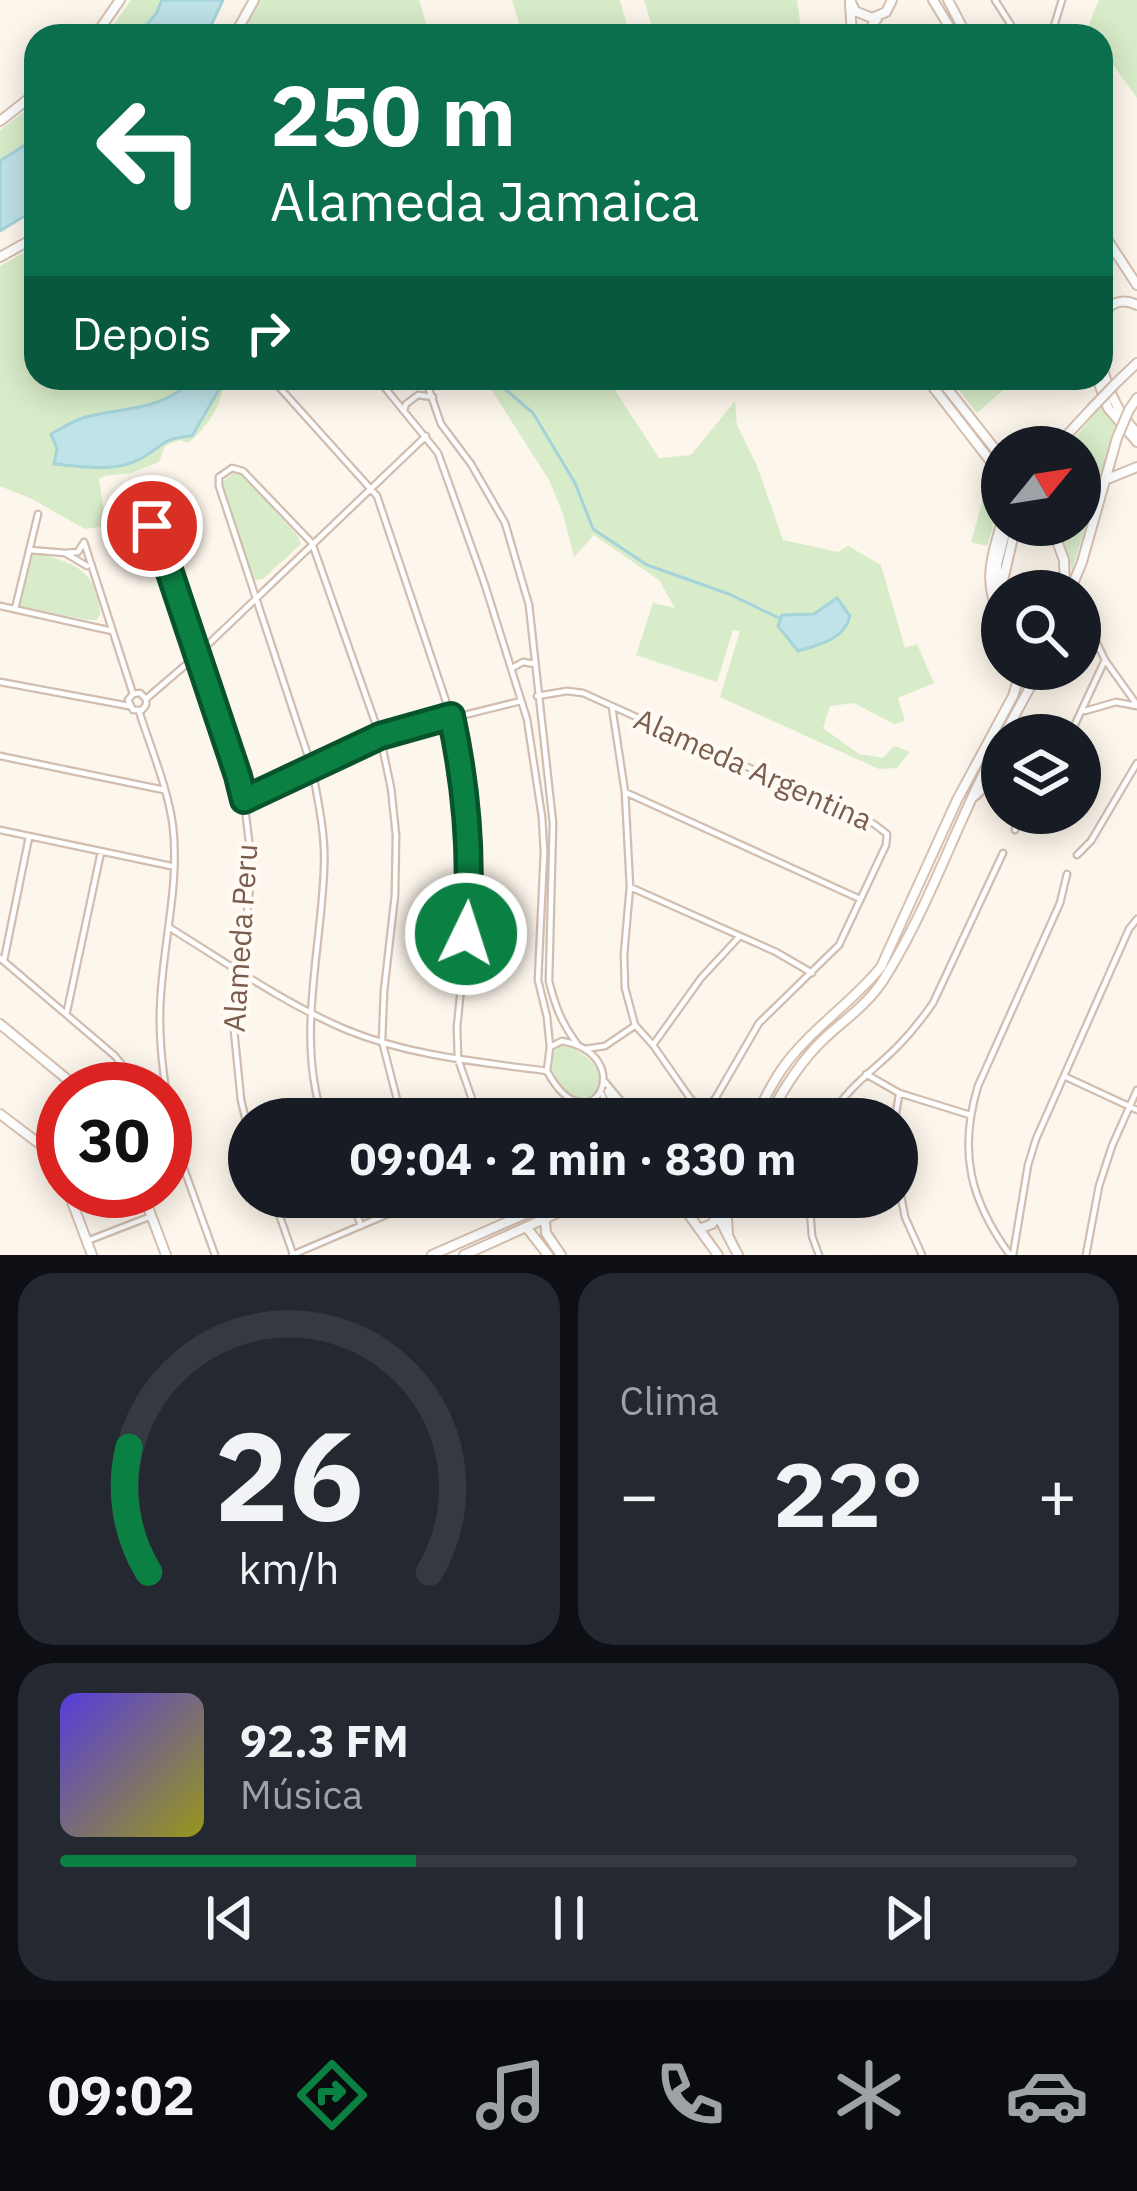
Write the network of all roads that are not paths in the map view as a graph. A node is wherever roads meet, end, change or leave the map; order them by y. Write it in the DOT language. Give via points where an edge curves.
graph roads {
  1 [pos="892,0"];
  2 [pos="850,1"];
  3 [pos="878,17"];
  4 [pos="873,24"];
  5 [pos="24,102"];
  6 [pos="0,121"];
  7 [pos="1113,248"];
  8 [pos="1137,285"];
  9 [pos="1137,359"];
  10 [pos="1113,386"];
  11 [pos="282,390"];
  12 [pos="387,390"];
  13 [pos="430,390"];
  14 [pos="941,390"];
  15 [pos="943,390"];
  16 [pos="1101,390"];
  17 [pos="1109,390"];
  18 [pos="1109,390"];
  19 [pos="433,397"];
  20 [pos="1137,398"];
  21 [pos="404,410"];
  22 [pos="1075,426"];
  23 [pos="981,432"];
  24 [pos="1137,433"];
  25 [pos="981,434"];
  26 [pos="972,435"];
  27 [pos="426,436"];
  28 [pos="1137,442"];
  29 [pos="981,447"];
  30 [pos="1137,466"];
  31 [pos="1103,481"];
  32 [pos="372,487"];
  33 [pos="38,514"];
  34 [pos="158,540"];
  35 [pos="312,542"];
  36 [pos="30,550"];
  37 [pos="65,554"];
  38 [pos="91,568"];
  39 [pos="1078,570"];
  40 [pos="255,597"];
  41 [pos="0,606"];
  42 [pos="15,609"];
  43 [pos="112,631"];
  44 [pos="215,638"];
  45 [pos="191,641"];
  46 [pos="1101,652"];
  47 [pos="196,656"];
  48 [pos="1105,660"];
  49 [pos="535,664"];
  50 [pos="512,668"];
  51 [pos="0,682"];
  52 [pos="1015,690"];
  53 [pos="133,694"];
  54 [pos="537,696"];
  55 [pos="146,699"];
  56 [pos="520,701"];
  57 [pos="129,706"];
  58 [pos="612,706"];
  59 [pos="1137,706"];
  60 [pos="139,711"];
  61 [pos="1082,712"];
  62 [pos="451,716"];
  63 [pos="541,728"];
  64 [pos="530,731"];
  65 [pos="380,736"];
  66 [pos="0,756"];
  67 [pos="1137,763"];
  68 [pos="312,768"];
  69 [pos="981,784"];
  70 [pos="164,790"];
  71 [pos="962,790"];
  72 [pos="625,792"];
  73 [pos="981,793"];
  74 [pos="974,799"];
  75 [pos="244,800"];
  76 [pos="0,830"];
  77 [pos="29,837"];
  78 [pos="101,852"];
  79 [pos="1003,853"];
  80 [pos="1078,855"];
  81 [pos="173,866"];
  82 [pos="1067,874"];
  83 [pos="630,887"];
  84 [pos="861,900"];
  85 [pos="1137,920"];
  86 [pos="170,928"];
  87 [pos="739,937"];
  88 [pos="2,960"];
  89 [pos="239,969"];
  90 [pos="812,973"];
  91 [pos="311,995"];
  92 [pos="297,1004"];
  93 [pos="310,1011"];
  94 [pos="66,1013"];
  95 [pos="0,1024"];
  96 [pos="635,1025"];
  97 [pos="382,1041"];
  98 [pos="653,1045"];
  99 [pos="605,1046"];
  100 [pos="550,1047"];
  101 [pos="582,1047"];
  102 [pos="547,1056"];
  103 [pos="458,1059"];
  104 [pos="46,1062"];
  105 [pos="119,1062"];
  106 [pos="164,1062"];
  107 [pos="599,1066"];
  108 [pos="524,1068"];
  109 [pos="547,1071"];
  110 [pos="866,1074"];
  111 [pos="1064,1076"];
  112 [pos="604,1083"];
  113 [pos="1137,1090"];
  114 [pos="899,1093"];
  115 [pos="602,1094"];
  116 [pos="243,1098"];
  117 [pos="318,1098"];
  118 [pos="397,1098"];
  119 [pos="472,1098"];
  120 [pos="573,1098"];
  121 [pos="588,1098"];
  122 [pos="604,1098"];
  123 [pos="607,1098"];
  124 [pos="613,1098"];
  125 [pos="766,1098"];
  126 [pos="779,1098"];
  127 [pos="843,1098"];
  128 [pos="898,1098"];
  129 [pos="1133,1108"];
  130 [pos="0,1114"];
  131 [pos="970,1114"];
  132 [pos="36,1141"];
  133 [pos="192,1191"];
  134 [pos="78,1218"];
  135 [pos="146,1218"];
  136 [pos="152,1218"];
  137 [pos="280,1218"];
  138 [pos="358,1218"];
  139 [pos="379,1218"];
  140 [pos="516,1218"];
  141 [pos="549,1218"];
  142 [pos="691,1218"];
  143 [pos="717,1218"];
  144 [pos="727,1218"];
  145 [pos="811,1218"];
  146 [pos="905,1218"];
  147 [pos="545,1220"];
  148 [pos="361,1226"];
  149 [pos="527,1228"];
  150 [pos="699,1229"];
  151 [pos="87,1241"];
  152 [pos="730,1242"];
  153 [pos="548,1250"];
  154 [pos="92,1255"];
  155 [pos="166,1255"];
  156 [pos="215,1255"];
  157 [pos="293,1255"];
  158 [pos="432,1255"];
  159 [pos="464,1255"];
  160 [pos="562,1255"];
  161 [pos="718,1255"];
  162 [pos="738,1255"];
  163 [pos="819,1255"];
  164 [pos="922,1255"];
  165 [pos="1011,1255"];
  166 [pos="1086,1255"];
  1 -- 3 [label="main road"];
  2 -- 3 [label="main road" via="860,15"];
  3 -- 4 [label="main road"];
  5 -- 6 [label="main road"];
  7 -- 8 [label="main road"];
  9 -- 10 [label="main road, bridge"];
  11 -- 32 [label="street"];
  12 -- 21 [label="street"];
  13 -- 19 [label="street"];
  14 -- 26 [label="main road"];
  15 -- 23 [label="main road"];
  16 -- 28 [label="main road"];
  17 -- 24 [label="main road"];
  18 -- 22 [label="main road, bridge"];
  19 -- 21 [label="street" via="418,395"];
  19 -- 49 [label="street" via="441,424 505,523 529,605"];
  20 -- 31 [label="main road, bridge"];
  21 -- 27 [label="street"];
  25 -- 26 [label="main road"];
  26 -- 29 [label="main road"];
  27 -- 32 [label="street"];
  27 -- 50 [label="street" via="447,475"];
  30 -- 31 [label="main road"];
  31 -- 39 [label="main road"];
  32 -- 35 [label="street"];
  32 -- 62 [label="street"];
  33 -- 36 [label="street"];
  34 -- 45 [label="street, Alameda Peru"];
  35 -- 40 [label="street"];
  35 -- 40 [label="street" via="243,471 219,476"];
  35 -- 65 [label="street"];
  36 -- 37 [label="street"];
  36 -- 42 [label="street"];
  37 -- 38 [label="street"];
  37 -- 38 [label="street" via="84,542"];
  38 -- 43 [label="street"];
  40 -- 44 [label="street"];
  40 -- 68 [label="street"];
  41 -- 42 [label="street"];
  42 -- 43 [label="street"];
  43 -- 53 [label="street"];
  44 -- 45 [label="street"];
  44 -- 47 [label="street"];
  45 -- 47 [label="street, Alameda Peru"];
  46 -- 48 [label="street"];
  47 -- 55 [label="street"];
  47 -- 75 [label="street, Alameda Peru"];
  48 -- 59 [label="street"];
  48 -- 61 [label="street"];
  49 -- 50 [label="street"];
  49 -- 54 [label="street"];
  50 -- 56 [label="street"];
  51 -- 57 [label="street"];
  52 -- 71 [label="main road"];
  53 -- 55 [label="street"];
  53 -- 57 [label="street"];
  54 -- 58 [label="street, Alameda Argentina" via="583,693"];
  54 -- 63 [label="street"];
  55 -- 60 [label="street"];
  56 -- 62 [label="street"];
  56 -- 64 [label="street"];
  57 -- 60 [label="street"];
  58 -- 72 [label="street"];
  58 -- 84 [label="street, Alameda Argentina" via="884,830 886,845"];
  59 -- 61 [label="street" via="1116,702"];
  60 -- 70 [label="street"];
  62 -- 65 [label="street"];
  62 -- 103 [label="street" via="471,889"];
  63 -- 64 [label="street"];
  63 -- 101 [label="street" via="553,840 549,981 564,1026"];
  64 -- 100 [label="street" via="544,852 538,980"];
  65 -- 68 [label="street"];
  65 -- 97 [label="street" via="396,835"];
  66 -- 70 [label="street"];
  67 -- 80 [label="street"];
  68 -- 75 [label="street"];
  68 -- 91 [label="street" via="325,866"];
  69 -- 74 [label="main road"];
  70 -- 81 [label="street"];
  71 -- 74 [label="main road"];
  71 -- 125 [label="main road" via="881,967 782,1068"];
  72 -- 83 [label="street"];
  72 -- 84 [label="street"];
  73 -- 74 [label="street"];
  74 -- 126 [label="main road" via="883,982 823,1040"];
  75 -- 89 [label="street, Alameda Peru" via="251,858"];
  76 -- 77 [label="street"];
  77 -- 78 [label="street"];
  77 -- 88 [label="street"];
  78 -- 81 [label="street"];
  78 -- 94 [label="street"];
  79 -- 110 [label="street" via="933,1003"];
  81 -- 86 [label="street"];
  82 -- 131 [label="street"];
  83 -- 87 [label="street"];
  83 -- 96 [label="street" via="624,973"];
  84 -- 90 [label="street, Alameda Argentina" via="839,945"];
  85 -- 111 [label="street"];
  86 -- 89 [label="street"];
  86 -- 106 [label="street"];
  87 -- 90 [label="street"];
  87 -- 98 [label="street"];
  88 -- 94 [label="street"];
  89 -- 92 [label="street"];
  89 -- 116 [label="street, Alameda Peru" via="235,1058"];
  90 -- 98 [label="street, Alameda Argentina" via="759,1023 706,1106 690,1098"];
  91 -- 92 [label="street"];
  91 -- 93 [label="street"];
  92 -- 93 [label="street"];
  93 -- 97 [label="street"];
  93 -- 117 [label="street"];
  94 -- 105 [label="street"];
  95 -- 104 [label="main road"];
  96 -- 98 [label="street, Alameda Argentina"];
  96 -- 99 [label="street"];
  97 -- 103 [label="street"];
  97 -- 118 [label="street"];
  99 -- 101 [label="street"];
  99 -- 107 [label="street"];
  100 -- 101 [label="street"];
  100 -- 102 [label="street"];
  101 -- 107 [label="street"];
  102 -- 108 [label="street"];
  102 -- 109 [label="street"];
  103 -- 108 [label="street"];
  103 -- 119 [label="street"];
  107 -- 112 [label="street"];
  108 -- 109 [label="street"];
  109 -- 120 [label="street"];
  110 -- 114 [label="street"];
  110 -- 127 [label="street"];
  111 -- 129 [label="street"];
  111 -- 165 [label="street" via="1028,1165"];
  112 -- 115 [label="street"];
  112 -- 123 [label="street"];
  112 -- 124 [label="street"];
  113 -- 129 [label="street"];
  114 -- 128 [label="street"];
  114 -- 131 [label="street"];
  115 -- 121 [label="street"];
  115 -- 122 [label="street"];
  129 -- 166 [label="street" via="1099,1186"];
  130 -- 132 [label="main road"];
  131 -- 165 [label="street" via="972,1181"];
  133 -- 156 [label="street"];
  134 -- 151 [label="main road"];
  135 -- 151 [label="street"];
  136 -- 155 [label="main road"];
  137 -- 157 [label="street"];
  138 -- 148 [label="street"];
  139 -- 148 [label="street"];
  140 -- 158 [label="main road"];
  141 -- 147 [label="main road"];
  142 -- 150 [label="main road"];
  143 -- 150 [label="main road"];
  143 -- 152 [label="main road"];
  144 -- 152 [label="main road"];
  145 -- 163 [label="street"];
  146 -- 164 [label="street"];
  147 -- 149 [label="main road"];
  147 -- 153 [label="main road"];
  148 -- 157 [label="street"];
  149 -- 153 [label="main road"];
  149 -- 159 [label="main road"];
  150 -- 161 [label="main road"];
  151 -- 154 [label="main road"];
  152 -- 162 [label="main road"];
  153 -- 160 [label="main road"];
}
